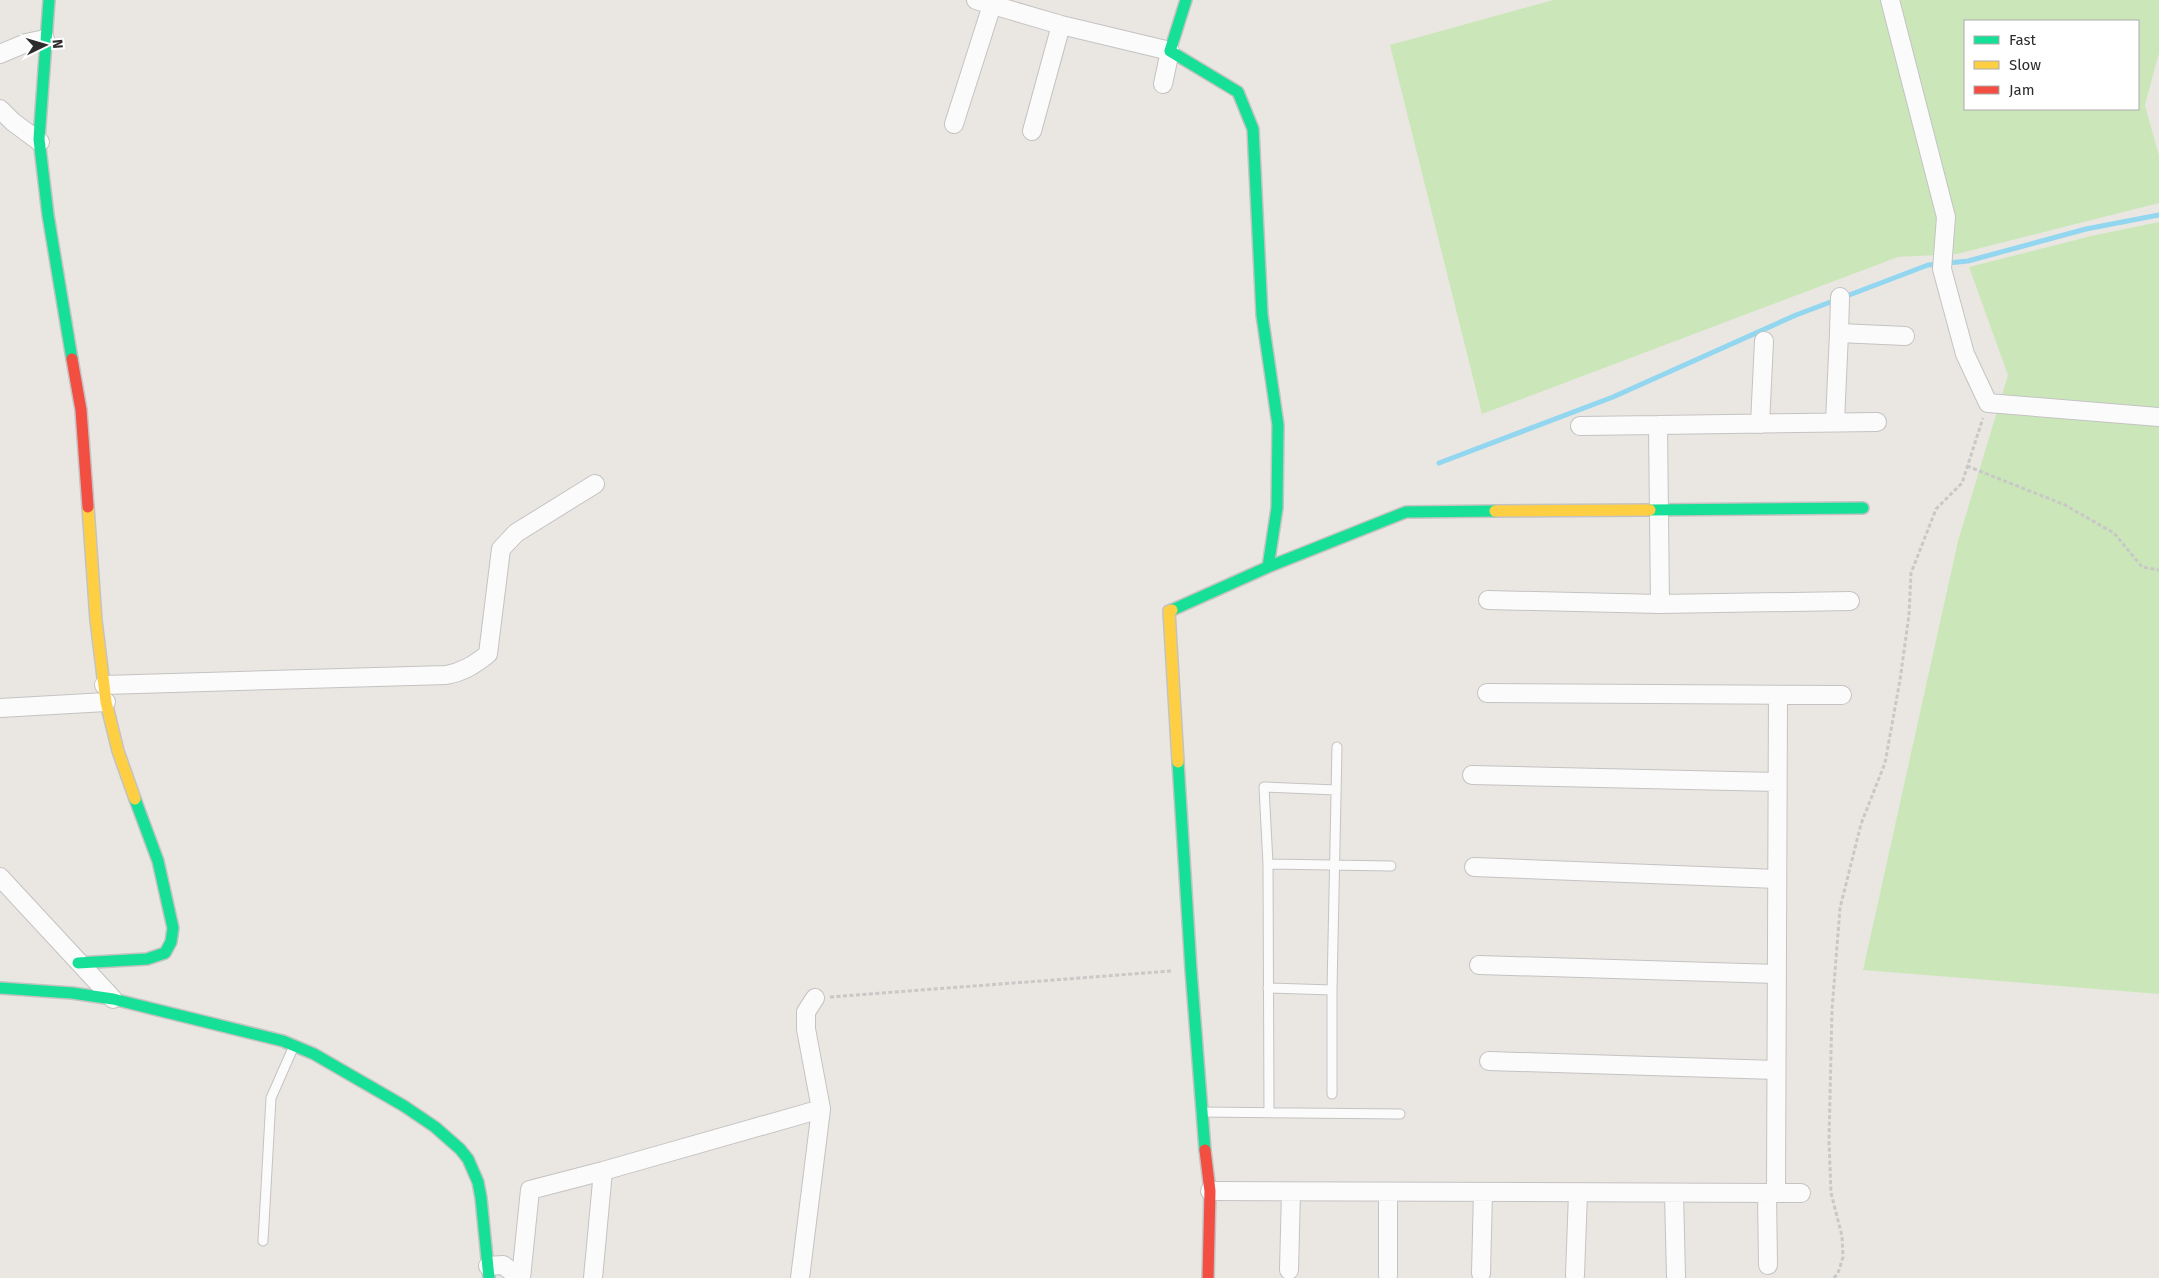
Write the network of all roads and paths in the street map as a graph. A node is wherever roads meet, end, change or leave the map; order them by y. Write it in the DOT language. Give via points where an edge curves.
graph roads {
  1 [pos="49,0"];
  2 [pos="1186,0"];
  3 [pos="1890,0"];
  4 [pos="984,2"];
  5 [pos="1061,25"];
  6 [pos="45,39"];
  7 [pos="1170,52"];
  8 [pos="0,54"];
  9 [pos="1163,84"];
  10 [pos="0,109"];
  11 [pos="954,124"];
  12 [pos="1032,131"];
  13 [pos="40,142"];
  14 [pos="1840,297"];
  15 [pos="1839,333"];
  16 [pos="1905,336"];
  17 [pos="1764,340"];
  18 [pos="1988,403"];
  19 [pos="2159,417"];
  20 [pos="1835,422"];
  21 [pos="1877,422"];
  22 [pos="1760,424"];
  23 [pos="1658,425"];
  24 [pos="1580,426"];
  25 [pos="1967,466"];
  26 [pos="595,484"];
  27 [pos="1863,508"];
  28 [pos="1659,510"];
  29 [pos="1268,567"];
  30 [pos="2159,570"];
  31 [pos="1488,600"];
  32 [pos="1850,601"];
  33 [pos="1660,604"];
  34 [pos="105,693"];
  35 [pos="1487,693"];
  36 [pos="1778,695"];
  37 [pos="1842,695"];
  38 [pos="0,708"];
  39 [pos="1337,747"];
  40 [pos="1472,775"];
  41 [pos="1777,782"];
  42 [pos="1336,790"];
  43 [pos="1268,864"];
  44 [pos="1334,865"];
  45 [pos="1391,866"];
  46 [pos="1474,867"];
  47 [pos="0,877"];
  48 [pos="1777,878"];
  49 [pos="78,963"];
  50 [pos="1479,964"];
  51 [pos="1191,970"];
  52 [pos="1777,974"];
  53 [pos="0,988"];
  54 [pos="1268,988"];
  55 [pos="1332,990"];
  56 [pos="815,998"];
  57 [pos="114,999"];
  58 [pos="294,1045"];
  59 [pos="1489,1061"];
  60 [pos="1776,1070"];
  61 [pos="1332,1094"];
  62 [pos="820,1109"];
  63 [pos="1201,1112"];
  64 [pos="1269,1112"];
  65 [pos="1400,1114"];
  66 [pos="604,1171"];
  67 [pos="1210,1191"];
  68 [pos="1291,1192"];
  69 [pos="1388,1192"];
  70 [pos="1483,1192"];
  71 [pos="1578,1193"];
  72 [pos="1674,1193"];
  73 [pos="1771,1193"];
  74 [pos="1802,1193"];
  75 [pos="263,1241"];
  76 [pos="1768,1265"];
  77 [pos="1289,1270"];
  78 [pos="488,1272"];
  79 [pos="1482,1273"];
  80 [pos="1575,1275"];
  81 [pos="1388,1276"];
  82 [pos="1676,1276"];
  83 [pos="521,1278"];
  84 [pos="593,1278"];
  85 [pos="800,1278"];
  86 [pos="1208,1278"];
  87 [pos="1834,1278"];
  1 -- 6 [label="street"];
  2 -- 7 [label="street"];
  3 -- 18 [label="street" via="1946,217 1942,269 1965,354"];
  4 -- 5 [label="street"];
  4 -- 11 [label="street"];
  5 -- 7 [label="street"];
  5 -- 12 [label="street"];
  6 -- 8 [label="street"];
  6 -- 13 [label="street"];
  7 -- 9 [label="street"];
  7 -- 29 [label="street" via="1238,92 1252,129 1262,315 1278,425 1277,508"];
  10 -- 13 [label="street"];
  13 -- 34 [label="street" via="48,215 81,410 96,620"];
  14 -- 15 [label="street"];
  15 -- 16 [label="street"];
  15 -- 20 [label="street"];
  17 -- 22 [label="street"];
  18 -- 19 [label="street"];
  18 -- 25 [label="path"];
  20 -- 21 [label="street"];
  20 -- 22 [label="street"];
  22 -- 23 [label="street"];
  23 -- 24 [label="street"];
  23 -- 28 [label="street"];
  25 -- 30 [label="path" via="2065,505 2114,533 2142,567"];
  25 -- 87 [label="path" via="1962,483 1936,510 1911,573 1900,680 1885,763 1861,824 1840,908 1832,1010 1829,1141 1831,1194 1842,1236 1843,1257"];
  26 -- 34 [label="street" via="516,533 501,549 488,654 472,667 446,675"];
  27 -- 28 [label="street"];
  28 -- 29 [label="street" via="1406,512"];
  28 -- 33 [label="street"];
  29 -- 51 [label="street" via="1169,611"];
  31 -- 33 [label="street"];
  32 -- 33 [label="street"];
  34 -- 38 [label="street"];
  34 -- 49 [label="street" via="118,752 158,861 173,928 165,953 147,960"];
  35 -- 36 [label="street"];
  36 -- 37 [label="street"];
  36 -- 41 [label="street"];
  39 -- 42 [label="lane"];
  40 -- 41 [label="street"];
  41 -- 48 [label="street"];
  42 -- 43 [label="lane" via="1264,787"];
  42 -- 44 [label="lane"];
  43 -- 44 [label="lane"];
  43 -- 54 [label="lane"];
  44 -- 45 [label="lane"];
  44 -- 55 [label="lane"];
  46 -- 48 [label="street"];
  47 -- 49 [label="street"];
  48 -- 52 [label="street"];
  49 -- 57 [label="street"];
  50 -- 52 [label="street"];
  51 -- 56 [label="path"];
  51 -- 63 [label="street"];
  52 -- 60 [label="street"];
  53 -- 57 [label="street"];
  54 -- 55 [label="lane"];
  54 -- 64 [label="lane"];
  55 -- 61 [label="lane"];
  56 -- 62 [label="street" via="806,1012 806,1021"];
  57 -- 58 [label="street"];
  58 -- 75 [label="lane" via="271,1098"];
  58 -- 78 [label="street" via="404,1106 460,1149 478,1182"];
  59 -- 60 [label="street"];
  60 -- 73 [label="street"];
  62 -- 66 [label="street"];
  62 -- 85 [label="street"];
  63 -- 64 [label="lane"];
  63 -- 67 [label="street"];
  64 -- 65 [label="lane"];
  66 -- 83 [label="street" via="530,1190"];
  66 -- 84 [label="street"];
  67 -- 68 [label="street"];
  67 -- 86 [label="street"];
  68 -- 69 [label="street"];
  68 -- 77 [label="street"];
  69 -- 70 [label="street"];
  69 -- 81 [label="street"];
  70 -- 71 [label="street"];
  70 -- 79 [label="street"];
  71 -- 72 [label="street"];
  71 -- 80 [label="street"];
  72 -- 73 [label="street"];
  72 -- 82 [label="street"];
  73 -- 74 [label="street"];
  73 -- 76 [label="street"];
  78 -- 83 [label="street" via="503,1265"];
}
